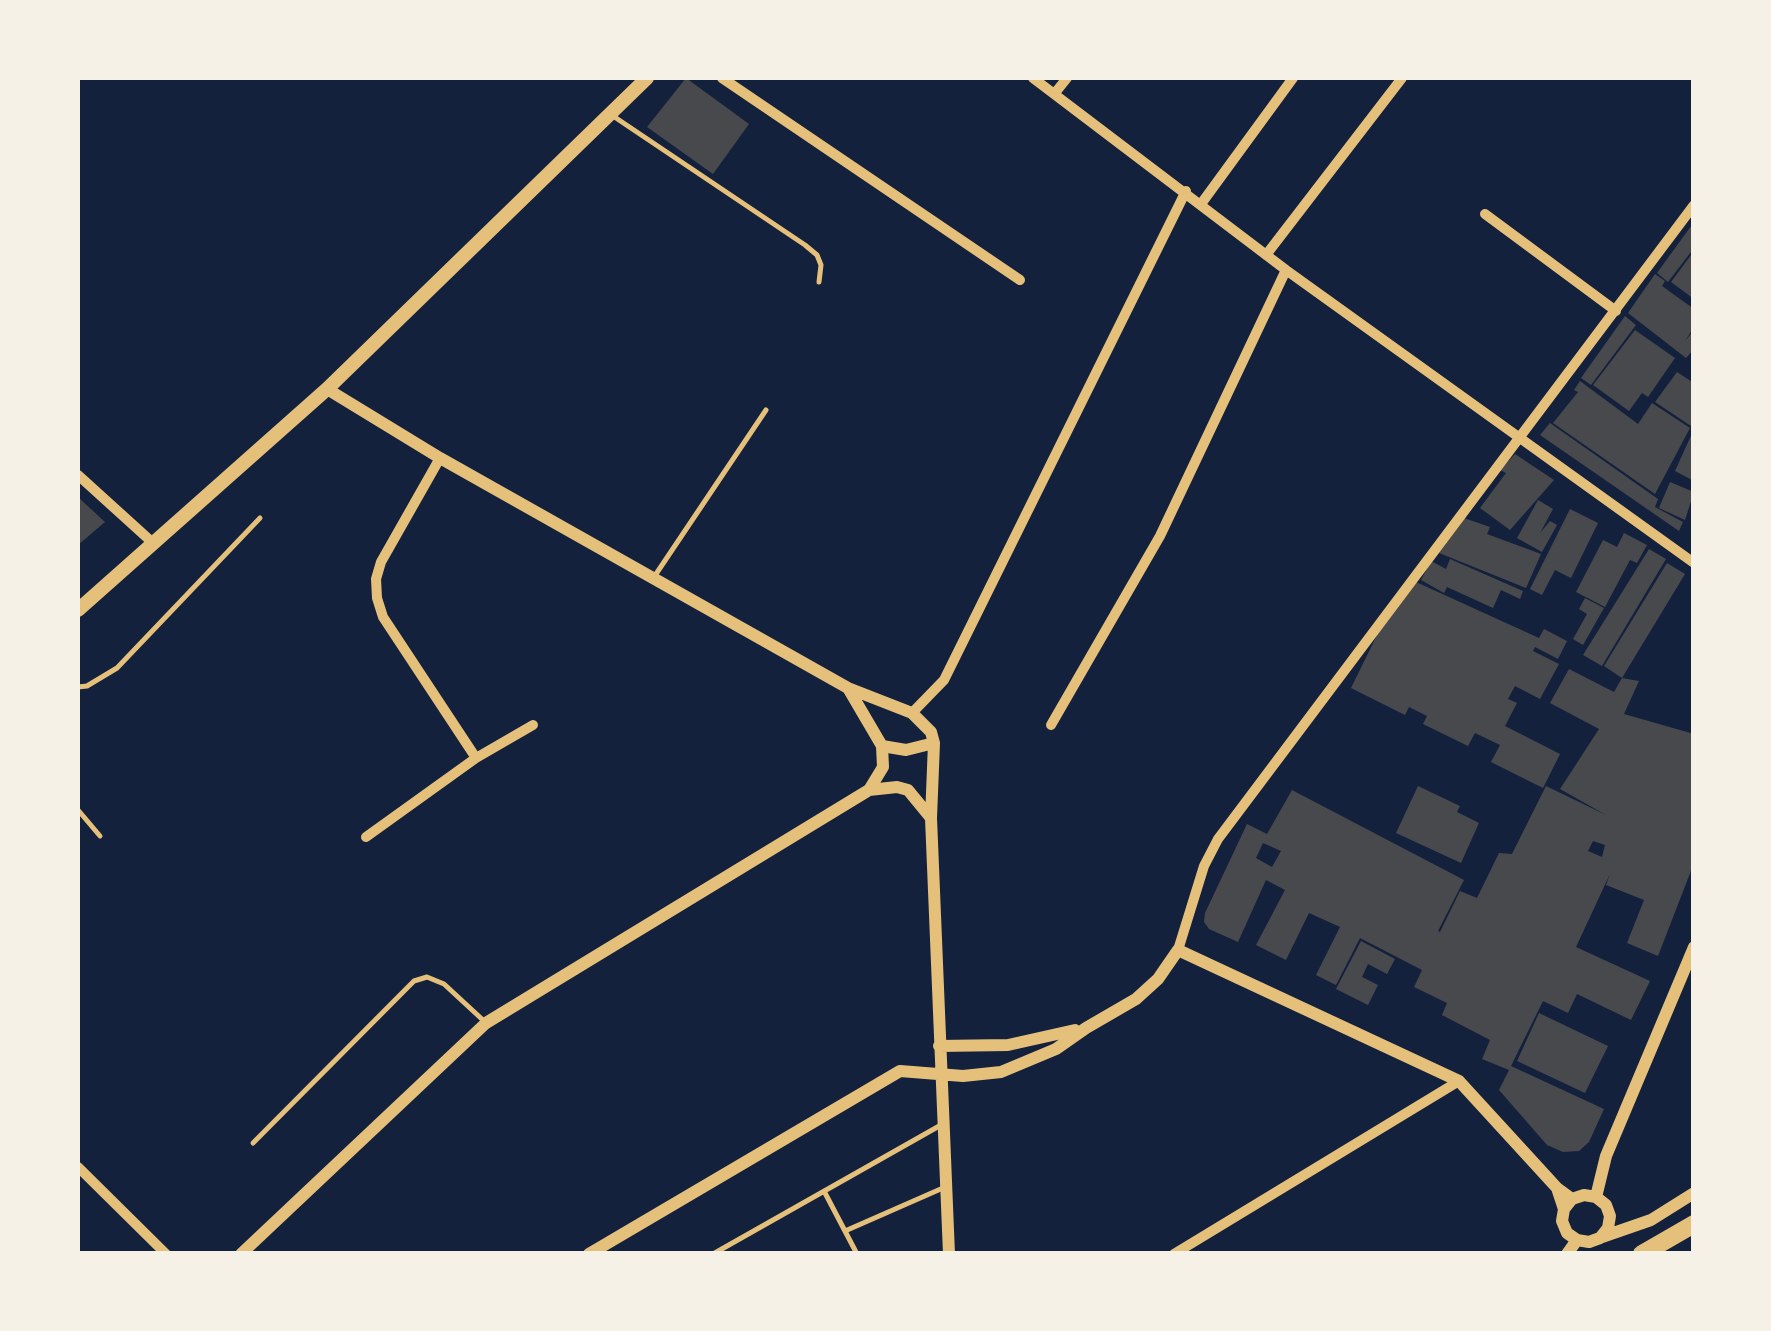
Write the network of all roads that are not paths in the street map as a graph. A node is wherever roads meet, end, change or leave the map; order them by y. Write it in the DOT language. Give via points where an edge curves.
graph roads {
  1 [pos="647,78"];
  2 [pos="722,78"];
  3 [pos="1033,78"];
  4 [pos="1067,78"];
  5 [pos="1293,78"];
  6 [pos="1402,78"];
  7 [pos="1055,93"];
  8 [pos="610,114"];
  9 [pos="1186,191"];
  10 [pos="1200,204"];
  11 [pos="1694,205"];
  12 [pos="1485,214"];
  13 [pos="1266,254"];
  14 [pos="1286,270"];
  15 [pos="1020,280"];
  16 [pos="819,282"];
  17 [pos="1616,310"];
  18 [pos="327,389"];
  19 [pos="766,410"];
  20 [pos="1519,438"];
  21 [pos="440,458"];
  22 [pos="78,476"];
  23 [pos="260,518"];
  24 [pos="153,543"];
  25 [pos="1694,563"];
  26 [pos="653,579"];
  27 [pos="78,610"];
  28 [pos="78,687"];
  29 [pos="848,688"];
  30 [pos="912,712"];
  31 [pos="533,725"];
  32 [pos="1051,725"];
  33 [pos="934,743"];
  34 [pos="882,746"];
  35 [pos="476,758"];
  36 [pos="869,790"];
  37 [pos="78,810"];
  38 [pos="931,818"];
  39 [pos="100,836"];
  40 [pos="366,837"];
  41 [pos="1694,947"];
  42 [pos="1178,950"];
  43 [pos="486,1022"];
  44 [pos="1086,1028"];
  45 [pos="939,1046"];
  46 [pos="942,1074"];
  47 [pos="1459,1081"];
  48 [pos="944,1124"];
  49 [pos="253,1143"];
  50 [pos="78,1167"];
  51 [pos="946,1187"];
  52 [pos="824,1191"];
  53 [pos="1694,1193"];
  54 [pos="1596,1197"];
  55 [pos="1568,1204"];
  56 [pos="1610,1216"];
  57 [pos="1651,1220"];
  58 [pos="1694,1224"];
  59 [pos="846,1231"];
  60 [pos="1600,1238"];
  61 [pos="1577,1240"];
  62 [pos="166,1254"];
  63 [pos="240,1254"];
  64 [pos="589,1254"];
  65 [pos="713,1254"];
  66 [pos="857,1254"];
  67 [pos="949,1254"];
  68 [pos="1174,1254"];
  69 [pos="1567,1254"];
  70 [pos="1642,1254"];
  1 -- 8 [label="main road"];
  2 -- 15 [label="street"];
  3 -- 7 [label="street"];
  4 -- 7 [label="street"];
  5 -- 10 [label="street"];
  6 -- 13 [label="street"];
  7 -- 9 [label="street"];
  8 -- 16 [label="lane" via="805,245 821,265"];
  8 -- 18 [label="main road"];
  9 -- 10 [label="street"];
  9 -- 30 [label="street" via="944,680"];
  10 -- 13 [label="street"];
  11 -- 17 [label="street"];
  12 -- 17 [label="street"];
  13 -- 14 [label="street"];
  14 -- 20 [label="street"];
  14 -- 32 [label="street" via="1160,536"];
  17 -- 20 [label="street"];
  18 -- 21 [label="street"];
  18 -- 24 [label="main road"];
  19 -- 26 [label="lane"];
  20 -- 25 [label="street"];
  20 -- 42 [label="street" via="1218,839"];
  21 -- 26 [label="street"];
  21 -- 35 [label="street" via="380,562 377,598"];
  22 -- 24 [label="street"];
  23 -- 28 [label="lane" via="117,668"];
  24 -- 27 [label="main road"];
  26 -- 29 [label="street"];
  29 -- 30 [label="street"];
  29 -- 34 [label="street"];
  30 -- 33 [label="street"];
  31 -- 35 [label="street"];
  33 -- 34 [label="street" via="906,750"];
  33 -- 38 [label="street"];
  34 -- 36 [label="street" via="883,767"];
  35 -- 40 [label="street"];
  36 -- 38 [label="street" via="908,790"];
  36 -- 43 [label="street"];
  37 -- 39 [label="lane"];
  38 -- 45 [label="street"];
  41 -- 54 [label="street" via="1606,1156"];
  42 -- 44 [label="street" via="1136,999"];
  42 -- 47 [label="street"];
  43 -- 49 [label="lane" via="444,984 414,981"];
  43 -- 63 [label="street"];
  44 -- 45 [label="street" via="1008,1045"];
  44 -- 46 [label="street" via="1044,1056 1000,1072"];
  45 -- 46 [label="street"];
  46 -- 48 [label="street"];
  46 -- 64 [label="street" via="900,1070"];
  47 -- 55 [label="street"];
  47 -- 68 [label="street"];
  48 -- 51 [label="street"];
  48 -- 52 [label="lane"];
  50 -- 62 [label="street"];
  51 -- 59 [label="lane"];
  51 -- 67 [label="street"];
  52 -- 59 [label="lane"];
  52 -- 65 [label="lane"];
  53 -- 57 [label="street"];
  54 -- 55 [label="street"];
  54 -- 56 [label="street"];
  55 -- 61 [label="street" via="1562,1221"];
  56 -- 57 [label="street"];
  56 -- 60 [label="street"];
  57 -- 60 [label="street"];
  58 -- 70 [label="highway"];
  59 -- 66 [label="lane"];
  60 -- 61 [label="street"];
  61 -- 69 [label="street"];
}
